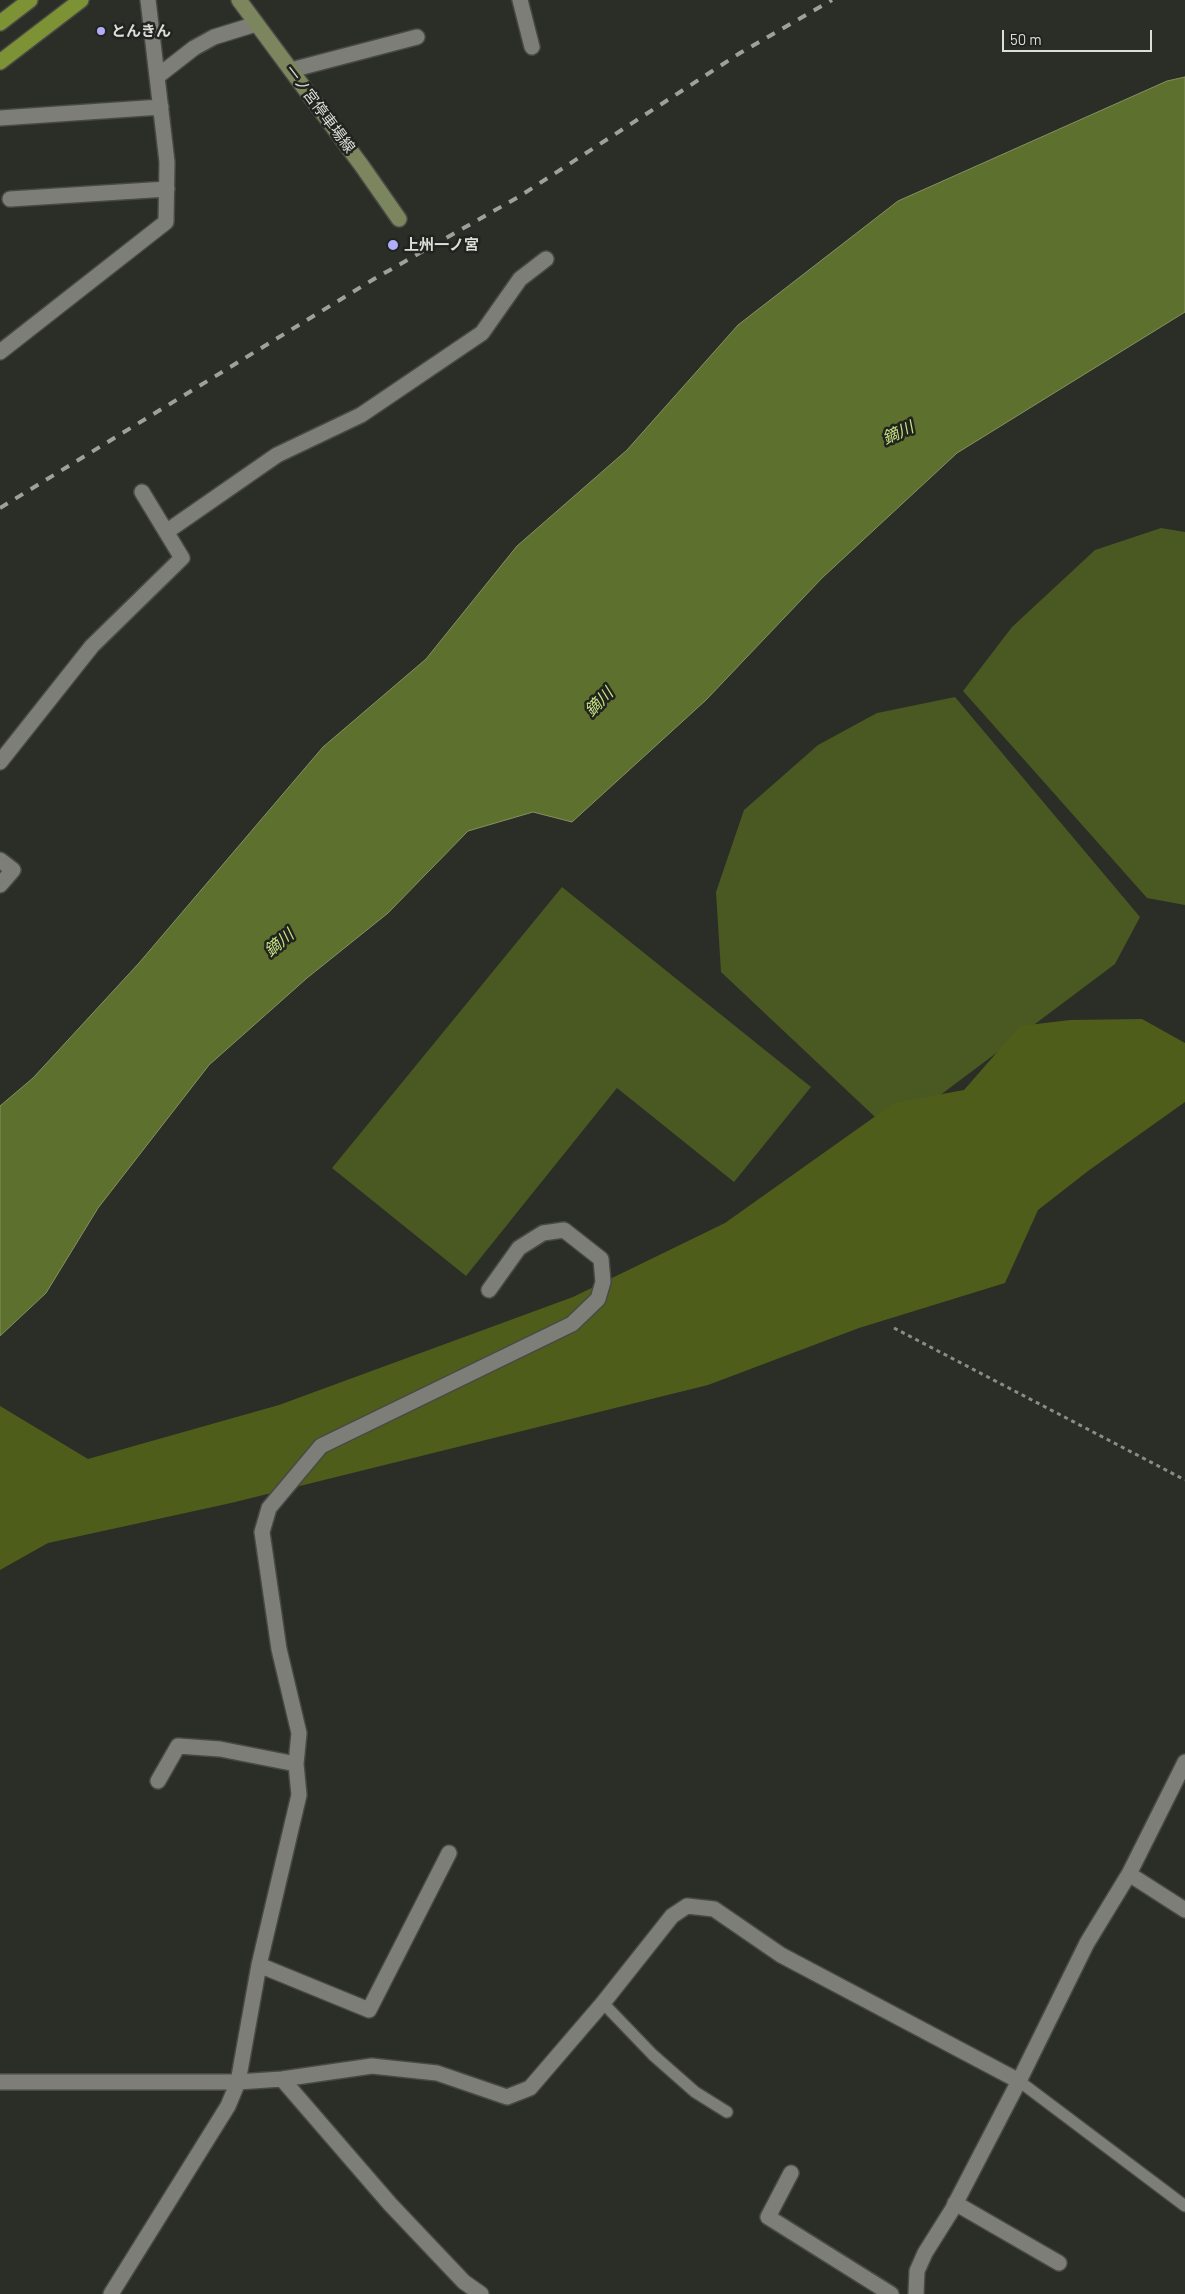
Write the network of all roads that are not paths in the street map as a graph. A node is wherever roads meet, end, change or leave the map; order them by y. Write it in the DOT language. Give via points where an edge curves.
graph roads {
  1 [pos="30,0"];
  2 [pos="81,0"];
  3 [pos="148,0"];
  4 [pos="239,0"];
  5 [pos="520,0"];
  6 [pos="0,23"];
  7 [pos="256,24"];
  8 [pos="417,37"];
  9 [pos="532,47"];
  10 [pos="0,62"];
  11 [pos="291,70"];
  12 [pos="158,76"];
  13 [pos="161,107"];
  14 [pos="0,118"];
  15 [pos="166,189"];
  16 [pos="10,199"];
  17 [pos="399,219"];
  18 [pos="546,259"];
  19 [pos="0,352"];
  20 [pos="142,492"];
  21 [pos="166,532"];
  22 [pos="0,762"];
  23 [pos="0,860"];
  24 [pos="0,885"];
  25 [pos="489,1290"];
  26 [pos="1185,1762"];
  27 [pos="296,1764"];
  28 [pos="158,1781"];
  29 [pos="449,1853"];
  30 [pos="1129,1874"];
  31 [pos="1185,1910"];
  32 [pos="259,1965"];
  33 [pos="603,2003"];
  34 [pos="282,2079"];
  35 [pos="1019,2081"];
  36 [pos="0,2082"];
  37 [pos="238,2082"];
  38 [pos="727,2112"];
  39 [pos="791,2173"];
  40 [pos="955,2203"];
  41 [pos="1185,2206"];
  42 [pos="1059,2263"];
  43 [pos="111,2294"];
  44 [pos="481,2294"];
  45 [pos="891,2294"];
  46 [pos="916,2294"];
  1 -- 6 [label="highway"];
  2 -- 10 [label="highway"];
  3 -- 12 [label="street"];
  4 -- 7 [label="main road, 一ノ宮停車場線"];
  5 -- 9 [label="street"];
  7 -- 11 [label="main road, 一ノ宮停車場線"];
  7 -- 12 [label="street" via="214,36"];
  8 -- 11 [label="street"];
  11 -- 17 [label="main road, 一ノ宮停車場線"];
  12 -- 13 [label="street"];
  13 -- 14 [label="street"];
  13 -- 15 [label="street" via="167,162"];
  15 -- 16 [label="street"];
  15 -- 19 [label="street" via="166,222"];
  18 -- 21 [label="street" via="520,279 482,333 360,415 277,455"];
  20 -- 21 [label="street"];
  21 -- 22 [label="street" via="182,558 92,646"];
  23 -- 24 [label="street" via="13,870"];
  25 -- 27 [label="street" via="519,1248 543,1233 564,1230 601,1259 603,1282 598,1299 572,1324 321,1446 269,1508 262,1532 279,1649 299,1733"];
  26 -- 30 [label="street"];
  27 -- 28 [label="street" via="220,1749 178,1746"];
  27 -- 32 [label="street" via="299,1795"];
  29 -- 32 [label="street" via="369,2010"];
  30 -- 31 [label="street"];
  30 -- 35 [label="street" via="1087,1943"];
  32 -- 37 [label="street"];
  33 -- 34 [label="street" via="530,2088 507,2097 437,2073 372,2066"];
  33 -- 35 [label="street" via="672,1916 687,1906 714,1909 781,1955"];
  33 -- 38 [label="lane" via="695,2092"];
  34 -- 37 [label="street"];
  34 -- 44 [label="street" via="390,2204 464,2282"];
  35 -- 40 [label="street"];
  35 -- 41 [label="lane"];
  36 -- 37 [label="street"];
  37 -- 43 [label="street" via="228,2106"];
  39 -- 45 [label="street" via="768,2218"];
  40 -- 42 [label="street"];
  40 -- 46 [label="street" via="917,2271"];
}
